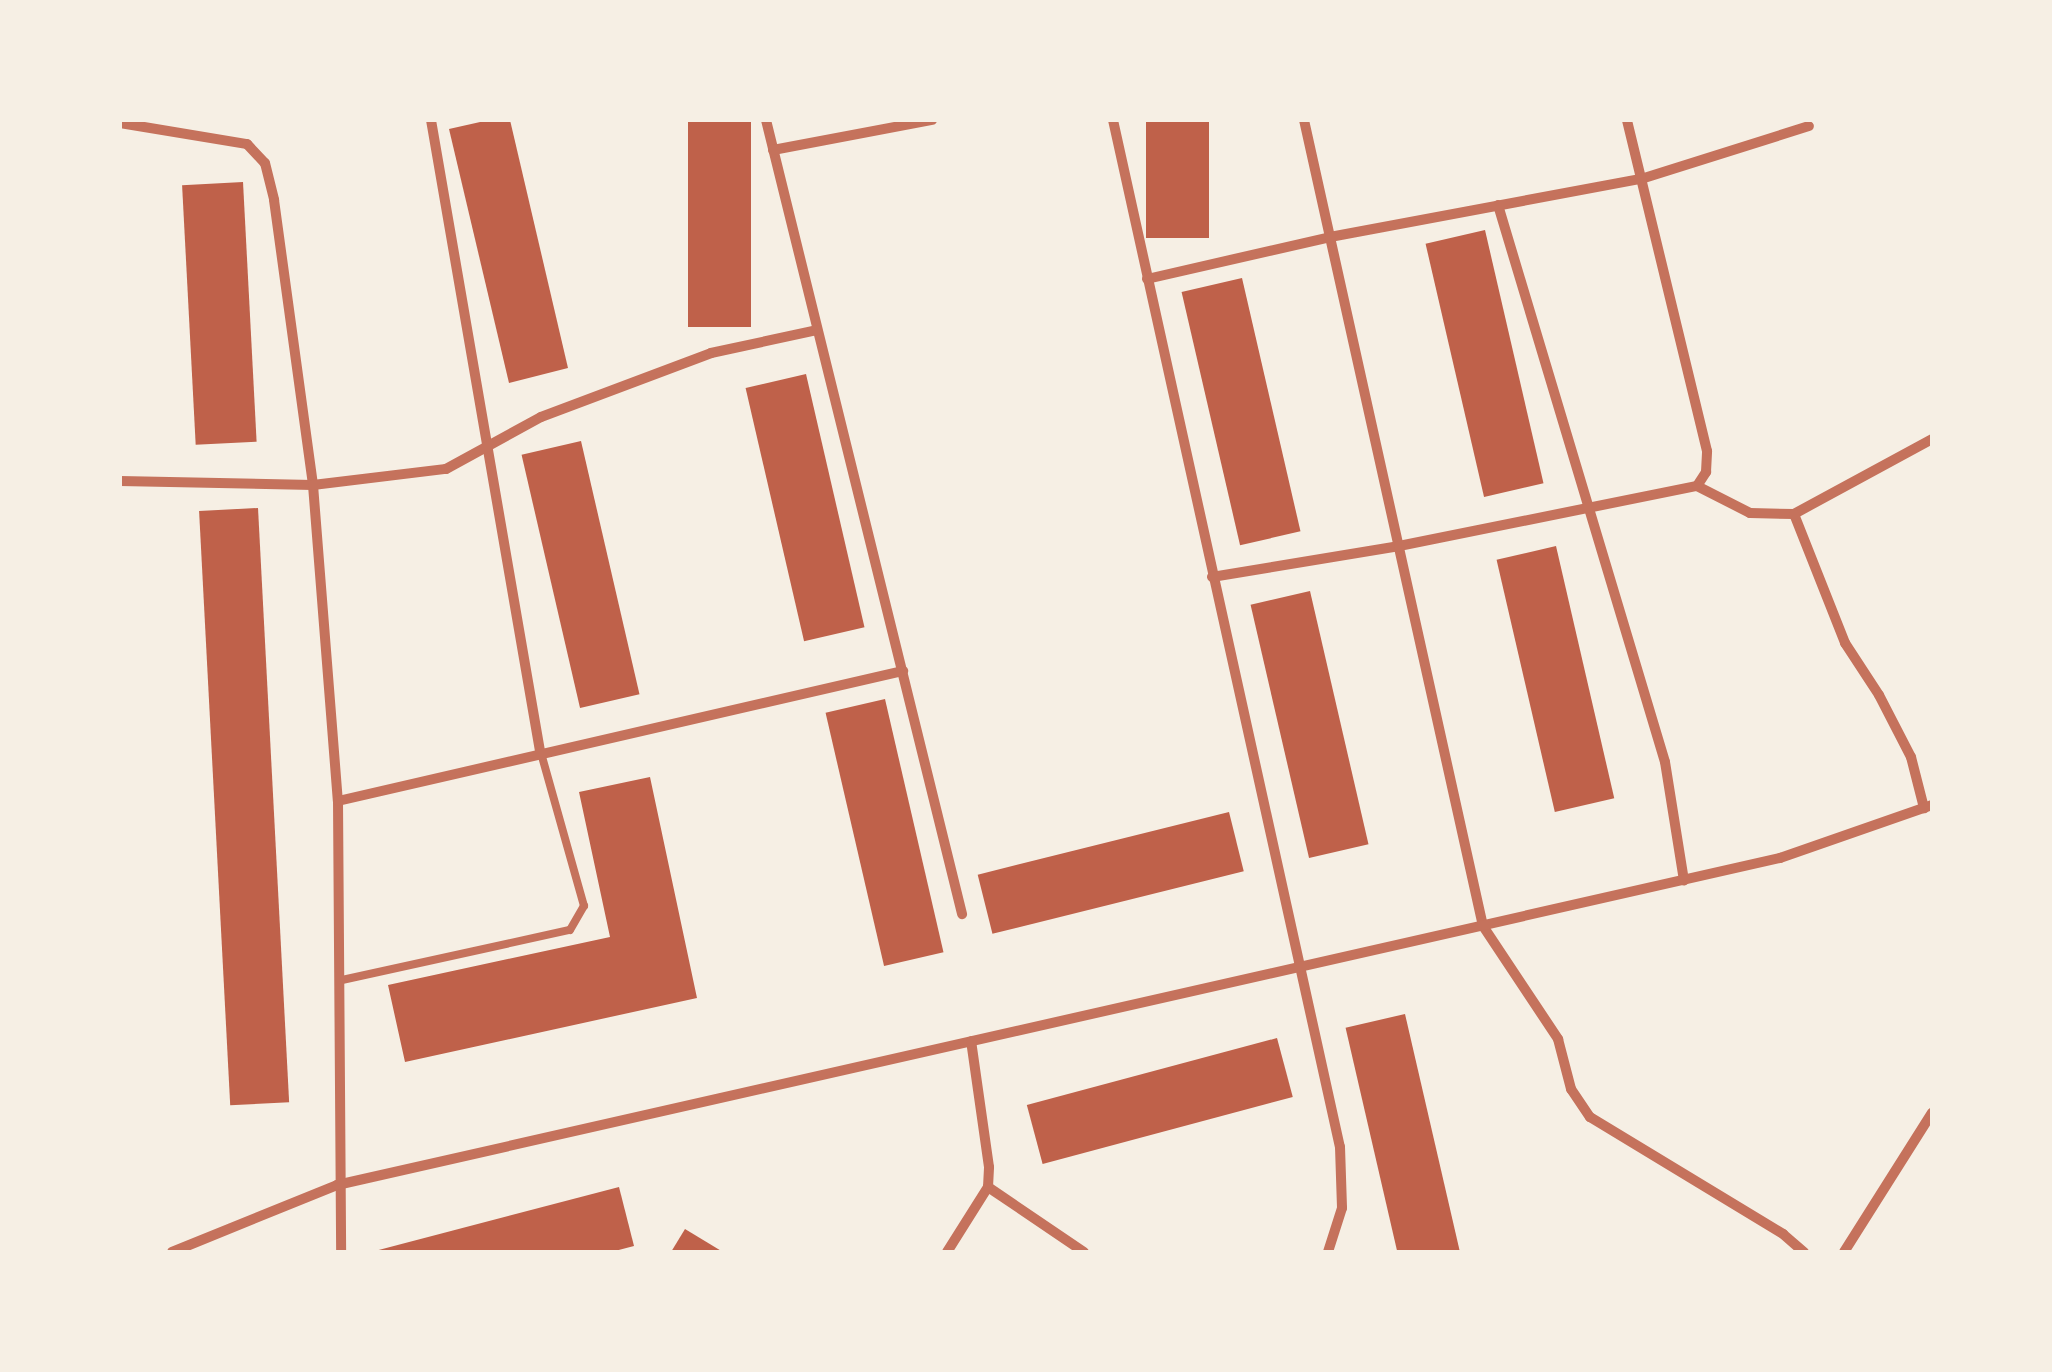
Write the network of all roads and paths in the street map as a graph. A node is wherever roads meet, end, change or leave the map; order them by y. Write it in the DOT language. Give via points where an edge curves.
graph roads {
  1 [pos="431,120"];
  2 [pos="766,120"];
  3 [pos="932,120"];
  4 [pos="1113,120"];
  5 [pos="1304,120"];
  6 [pos="1626,120"];
  7 [pos="120,124"];
  8 [pos="1809,126"];
  9 [pos="773,150"];
  10 [pos="1641,178"];
  11 [pos="1498,205"];
  12 [pos="1330,237"];
  13 [pos="1147,279"];
  14 [pos="818,330"];
  15 [pos="1932,439"];
  16 [pos="488,445"];
  17 [pos="120,481"];
  18 [pos="312,485"];
  19 [pos="1697,486"];
  20 [pos="1592,508"];
  21 [pos="1794,514"];
  22 [pos="1399,546"];
  23 [pos="1212,577"];
  24 [pos="903,671"];
  25 [pos="540,751"];
  26 [pos="338,801"];
  27 [pos="1928,806"];
  28 [pos="1684,880"];
  29 [pos="962,914"];
  30 [pos="1483,926"];
  31 [pos="1298,970"];
  32 [pos="342,980"];
  33 [pos="971,1041"];
  34 [pos="1932,1114"];
  35 [pos="338,1185"];
  36 [pos="988,1187"];
  37 [pos="172,1252"];
  38 [pos="341,1252"];
  39 [pos="947,1252"];
  40 [pos="1084,1252"];
  41 [pos="1328,1252"];
  42 [pos="1804,1252"];
  43 [pos="1844,1252"];
  1 -- 16 [label="street"];
  2 -- 9 [label="street"];
  3 -- 9 [label="street"];
  4 -- 13 [label="street"];
  5 -- 12 [label="street"];
  6 -- 10 [label="street"];
  7 -- 18 [label="street" via="247,144 265,163"];
  8 -- 10 [label="street"];
  9 -- 14 [label="street"];
  10 -- 11 [label="street"];
  10 -- 19 [label="street" via="1707,451"];
  11 -- 12 [label="street"];
  11 -- 20 [label="street"];
  12 -- 13 [label="street"];
  12 -- 22 [label="street"];
  13 -- 23 [label="street"];
  14 -- 16 [label="street" via="711,353 540,417"];
  14 -- 24 [label="street"];
  15 -- 21 [label="street"];
  16 -- 18 [label="street" via="446,469"];
  16 -- 25 [label="street"];
  17 -- 18 [label="street"];
  18 -- 26 [label="street"];
  19 -- 20 [label="street"];
  19 -- 21 [label="street" via="1750,513"];
  20 -- 22 [label="street"];
  20 -- 28 [label="street" via="1664,762"];
  21 -- 27 [label="street" via="1845,642 1911,757"];
  22 -- 23 [label="street"];
  22 -- 30 [label="street"];
  23 -- 31 [label="street"];
  24 -- 25 [label="street"];
  24 -- 29 [label="street"];
  25 -- 26 [label="street"];
  25 -- 32 [label="lane" via="584,906 570,930"];
  26 -- 32 [label="street"];
  27 -- 28 [label="street" via="1780,858"];
  28 -- 30 [label="street"];
  30 -- 31 [label="street"];
  30 -- 42 [label="street" via="1558,1038 1572,1089 1590,1117"];
  31 -- 33 [label="street"];
  31 -- 41 [label="street" via="1343,1178"];
  32 -- 35 [label="street"];
  33 -- 35 [label="street"];
  33 -- 36 [label="street"];
  34 -- 43 [label="street"];
  35 -- 37 [label="street"];
  35 -- 38 [label="street"];
  36 -- 39 [label="street"];
  36 -- 40 [label="street"];
}
